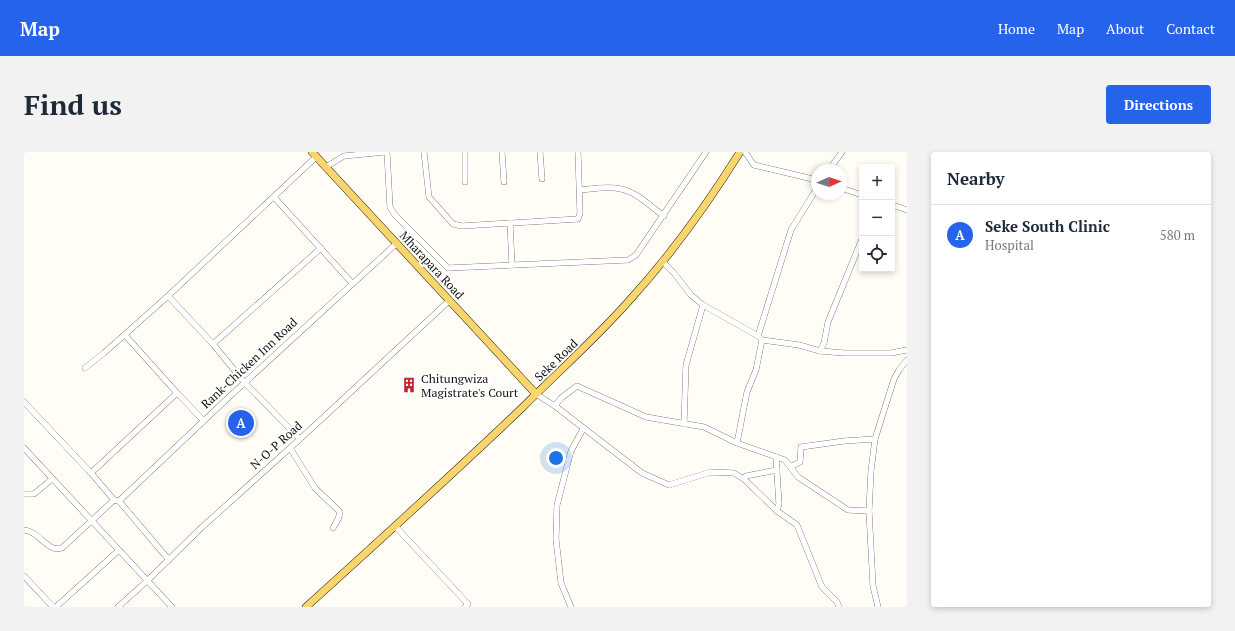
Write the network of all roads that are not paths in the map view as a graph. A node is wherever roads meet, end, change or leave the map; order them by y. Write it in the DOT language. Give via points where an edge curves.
graph roads {
  1 [pos="386,152"];
  2 [pos="424,152"];
  3 [pos="465,152"];
  4 [pos="502,152"];
  5 [pos="540,152"];
  6 [pos="578,152"];
  7 [pos="706,152"];
  8 [pos="740,152"];
  9 [pos="745,152"];
  10 [pos="842,152"];
  11 [pos="314,154"];
  12 [pos="833,164"];
  13 [pos="326,167"];
  14 [pos="542,179"];
  15 [pos="811,179"];
  16 [pos="466,182"];
  17 [pos="504,182"];
  18 [pos="580,190"];
  19 [pos="847,190"];
  20 [pos="859,194"];
  21 [pos="274,197"];
  22 [pos="811,198"];
  23 [pos="895,206"];
  24 [pos="907,210"];
  25 [pos="664,216"];
  26 [pos="510,223"];
  27 [pos="397,243"];
  28 [pos="859,246"];
  29 [pos="320,248"];
  30 [pos="662,262"];
  31 [pos="512,265"];
  32 [pos="352,283"];
  33 [pos="168,296"];
  34 [pos="450,300"];
  35 [pos="703,305"];
  36 [pos="125,335"];
  37 [pos="760,338"];
  38 [pos="213,344"];
  39 [pos="907,350"];
  40 [pos="820,351"];
  41 [pos="907,360"];
  42 [pos="85,368"];
  43 [pos="244,382"];
  44 [pos="177,393"];
  45 [pos="536,394"];
  46 [pos="24,402"];
  47 [pos="555,406"];
  48 [pos="203,420"];
  49 [pos="684,424"];
  50 [pos="583,428"];
  51 [pos="300,439"];
  52 [pos="875,439"];
  53 [pos="737,443"];
  54 [pos="24,448"];
  55 [pos="290,448"];
  56 [pos="776,457"];
  57 [pos="790,467"];
  58 [pos="777,470"];
  59 [pos="91,473"];
  60 [pos="744,478"];
  61 [pos="52,480"];
  62 [pos="24,494"];
  63 [pos="116,500"];
  64 [pos="869,510"];
  65 [pos="777,511"];
  66 [pos="92,520"];
  67 [pos="395,526"];
  68 [pos="333,528"];
  69 [pos="24,530"];
  70 [pos="119,550"];
  71 [pos="169,560"];
  72 [pos="24,576"];
  73 [pos="148,581"];
  74 [pos="55,607"];
  75 [pos="118,607"];
  76 [pos="172,607"];
  77 [pos="306,607"];
  78 [pos="465,607"];
  79 [pos="571,607"];
  80 [pos="839,607"];
  81 [pos="878,607"];
  1 -- 13 [label="street" via="344,156"];
  1 -- 31 [label="street" via="390,207 448,268"];
  2 -- 26 [label="street" via="429,197 454,224 462,226"];
  3 -- 16 [label="street"];
  4 -- 17 [label="street"];
  5 -- 14 [label="street"];
  6 -- 18 [label="street"];
  7 -- 25 [label="street"];
  8 -- 30 [label="main road, Seke Road" via="712,197"];
  9 -- 15 [label="street" via="754,165"];
  10 -- 12 [label="street"];
  11 -- 13 [label="main road, Mharapara Road"];
  11 -- 21 [label="street"];
  13 -- 27 [label="main road, Mharapara Road"];
  18 -- 25 [label="street" via="623,189 636,195"];
  18 -- 26 [label="street" via="578,219"];
  19 -- 20 [label="street"];
  21 -- 29 [label="street"];
  21 -- 33 [label="street"];
  22 -- 37 [label="street" via="792,230"];
  23 -- 24 [label="street"];
  25 -- 31 [label="street" via="636,255 628,260"];
  26 -- 31 [label="street"];
  27 -- 32 [label="street, Rank-Chicken Inn Road"];
  27 -- 34 [label="main road, Mharapara Road"];
  28 -- 40 [label="street" via="828,322"];
  29 -- 32 [label="street"];
  29 -- 38 [label="street"];
  30 -- 35 [label="street"];
  30 -- 45 [label="main road, Seke Road" via="624,307"];
  32 -- 43 [label="street, Rank-Chicken Inn Road"];
  33 -- 36 [label="street"];
  33 -- 38 [label="street"];
  34 -- 45 [label="main road, Mharapara Road"];
  34 -- 51 [label="street, N-O-P Road"];
  35 -- 37 [label="street"];
  35 -- 49 [label="street" via="686,366"];
  36 -- 42 [label="street"];
  36 -- 44 [label="street"];
  37 -- 40 [label="street"];
  37 -- 53 [label="street" via="756,370 748,392"];
  38 -- 43 [label="street"];
  39 -- 40 [label="street" via="891,353"];
  41 -- 52 [label="street" via="894,379"];
  43 -- 48 [label="street, Rank-Chicken Inn Road"];
  43 -- 51 [label="street"];
  44 -- 48 [label="street"];
  44 -- 59 [label="street"];
  45 -- 47 [label="street"];
  45 -- 67 [label="main road, Seke Road"];
  46 -- 59 [label="street"];
  47 -- 49 [label="street" via="577,386 646,417"];
  47 -- 50 [label="street"];
  48 -- 63 [label="street, Rank-Chicken Inn Road"];
  49 -- 53 [label="street" via="704,427"];
  50 -- 60 [label="street" via="642,473 669,485 711,472 734,472"];
  50 -- 79 [label="street" via="571,451 557,505 556,539 561,583"];
  51 -- 55 [label="street, N-O-P Road"];
  52 -- 57 [label="street" via="801,447 800,462"];
  52 -- 64 [label="street"];
  53 -- 56 [label="street"];
  54 -- 61 [label="street"];
  55 -- 68 [label="street" via="314,488 339,511"];
  55 -- 71 [label="street, N-O-P Road"];
  56 -- 57 [label="street" via="785,460"];
  56 -- 58 [label="street"];
  57 -- 64 [label="street" via="798,477 848,510"];
  58 -- 60 [label="street"];
  58 -- 65 [label="street"];
  59 -- 63 [label="street"];
  60 -- 65 [label="street"];
  61 -- 62 [label="street" via="34,494"];
  61 -- 66 [label="street"];
  63 -- 66 [label="street, Rank-Chicken Inn Road"];
  63 -- 71 [label="street"];
  64 -- 81 [label="street" via="874,586"];
  65 -- 80 [label="street" via="797,525 822,587"];
  66 -- 69 [label="street, Rank-Chicken Inn Road" via="58,549 51,548 33,532"];
  66 -- 70 [label="street"];
  67 -- 77 [label="main road, Seke Road"];
  67 -- 78 [label="street" via="468,604"];
  70 -- 73 [label="street"];
  70 -- 74 [label="street"];
  71 -- 73 [label="street, N-O-P Road"];
  72 -- 74 [label="street"];
  73 -- 75 [label="street, N-O-P Road"];
  73 -- 76 [label="street"];
}
